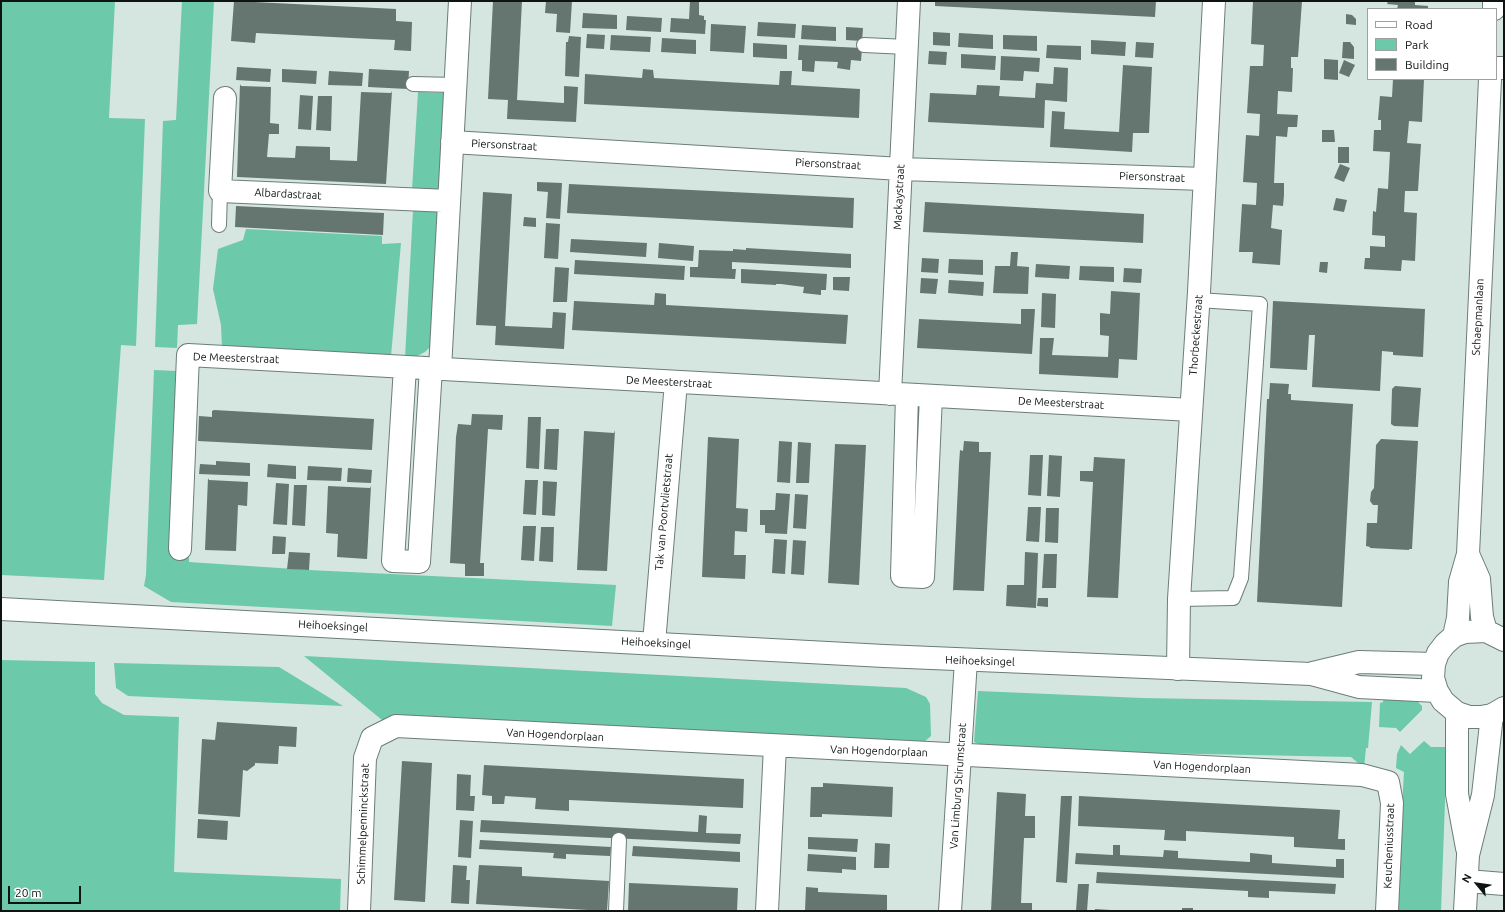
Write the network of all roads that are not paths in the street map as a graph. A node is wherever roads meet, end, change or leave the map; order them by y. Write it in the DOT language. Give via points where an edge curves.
graph roads {
  1 [pos="460,1"];
  2 [pos="909,1"];
  3 [pos="1214,1"];
  4 [pos="864,45"];
  5 [pos="907,47"];
  6 [pos="1490,80"];
  7 [pos="413,84"];
  8 [pos="455,85"];
  9 [pos="225,98"];
  10 [pos="452,142"];
  11 [pos="901,169"];
  12 [pos="1204,179"];
  13 [pos="220,191"];
  14 [pos="449,201"];
  15 [pos="219,225"];
  16 [pos="1198,300"];
  17 [pos="405,367"];
  18 [pos="435,369"];
  19 [pos="676,382"];
  20 [pos="898,394"];
  21 [pos="932,396"];
  22 [pos="1191,410"];
  23 [pos="180,549"];
  24 [pos="1468,554"];
  25 [pos="1179,599"];
  26 [pos="1,609"];
  27 [pos="1495,635"];
  28 [pos="1454,636"];
  29 [pos="654,643"];
  30 [pos="966,660"];
  31 [pos="1434,664"];
  32 [pos="1178,669"];
  33 [pos="1312,674"];
  34 [pos="1437,691"];
  35 [pos="1498,711"];
  36 [pos="1457,713"];
  37 [pos="372,738"];
  38 [pos="775,746"];
  39 [pos="960,754"];
  40 [pos="1388,782"];
  41 [pos="619,840"];
  42 [pos="1468,856"];
  43 [pos="1467,881"];
  44 [pos="1504,884"];
  45 [pos="359,911"];
  46 [pos="616,911"];
  47 [pos="767,911"];
  48 [pos="950,911"];
  49 [pos="1387,911"];
  50 [pos="1465,911"];
  1 -- 8 [label="street"];
  2 -- 5 [label="street, Mackaystraat"];
  3 -- 12 [label="street, Thorbeckestraat"];
  4 -- 5 [label="lane"];
  5 -- 11 [label="street, Mackaystraat"];
  6 -- 24 [label="street, Schaepmanlaan"];
  7 -- 8 [label="lane"];
  8 -- 10 [label="street"];
  9 -- 13 [label="street"];
  10 -- 11 [label="street, Piersonstraat"];
  10 -- 14 [label="street"];
  11 -- 12 [label="street, Piersonstraat"];
  11 -- 20 [label="street, Mackaystraat"];
  12 -- 16 [label="street, Thorbeckestraat"];
  13 -- 14 [label="street, Albardastraat"];
  13 -- 15 [label="lane"];
  14 -- 18 [label="street"];
  16 -- 22 [label="street, Thorbeckestraat"];
  16 -- 25 [label="lane" via="1260,304 1241,578 1233,598"];
  17 -- 18 [label="street, De Meesterstraat"];
  17 -- 18 [label="street" via="393,562 419,562"];
  17 -- 23 [label="street, De Meesterstraat" via="188,355"];
  18 -- 19 [label="street, De Meesterstraat"];
  19 -- 20 [label="street, De Meesterstraat"];
  19 -- 29 [label="street, Tak van Poortvlietstraat"];
  20 -- 21 [label="street, De Meesterstraat"];
  20 -- 21 [label="street" via="902,576 923,577"];
  21 -- 22 [label="street, De Meesterstraat"];
  22 -- 25 [label="street, Thorbeckestraat"];
  24 -- 27 [label="street, Schaepmanlaan" via="1479,579 1482,617"];
  24 -- 28 [label="street, Schaepmanlaan" via="1460,582"];
  25 -- 32 [label="street, Thorbeckestraat"];
  26 -- 29 [label="street, Heihoeksingel"];
  27 -- 28 [label="street" via="1464,632"];
  28 -- 31 [label="street" via="1438,653"];
  29 -- 30 [label="street, Heihoeksingel"];
  30 -- 32 [label="street, Heihoeksingel"];
  30 -- 39 [label="street, Van Limburg Stirumstraat"];
  31 -- 33 [label="street, Heihoeksingel" via="1358,662"];
  31 -- 34 [label="street" via="1433,678"];
  32 -- 33 [label="street, Heihoeksingel"];
  33 -- 34 [label="street, Heihoeksingel" via="1359,687"];
  34 -- 36 [label="street" via="1443,701"];
  35 -- 36 [label="street" via="1481,717"];
  35 -- 42 [label="street" via="1484,795"];
  36 -- 42 [label="street" via="1458,794"];
  37 -- 38 [label="street, Van Hogendorplaan" via="396,726"];
  37 -- 45 [label="street, Schimmelpenninckstraat" via="365,758"];
  38 -- 39 [label="street, Van Hogendorplaan"];
  38 -- 47 [label="street"];
  39 -- 40 [label="street, Van Hogendorplaan" via="1362,775"];
  39 -- 48 [label="street, Van Limburg Stirumstraat"];
  40 -- 49 [label="street, Keucheniusstraat" via="1392,803"];
  41 -- 46 [label="lane"];
  42 -- 43 [label="street"];
  43 -- 44 [label="street"];
  43 -- 50 [label="street"];
}
